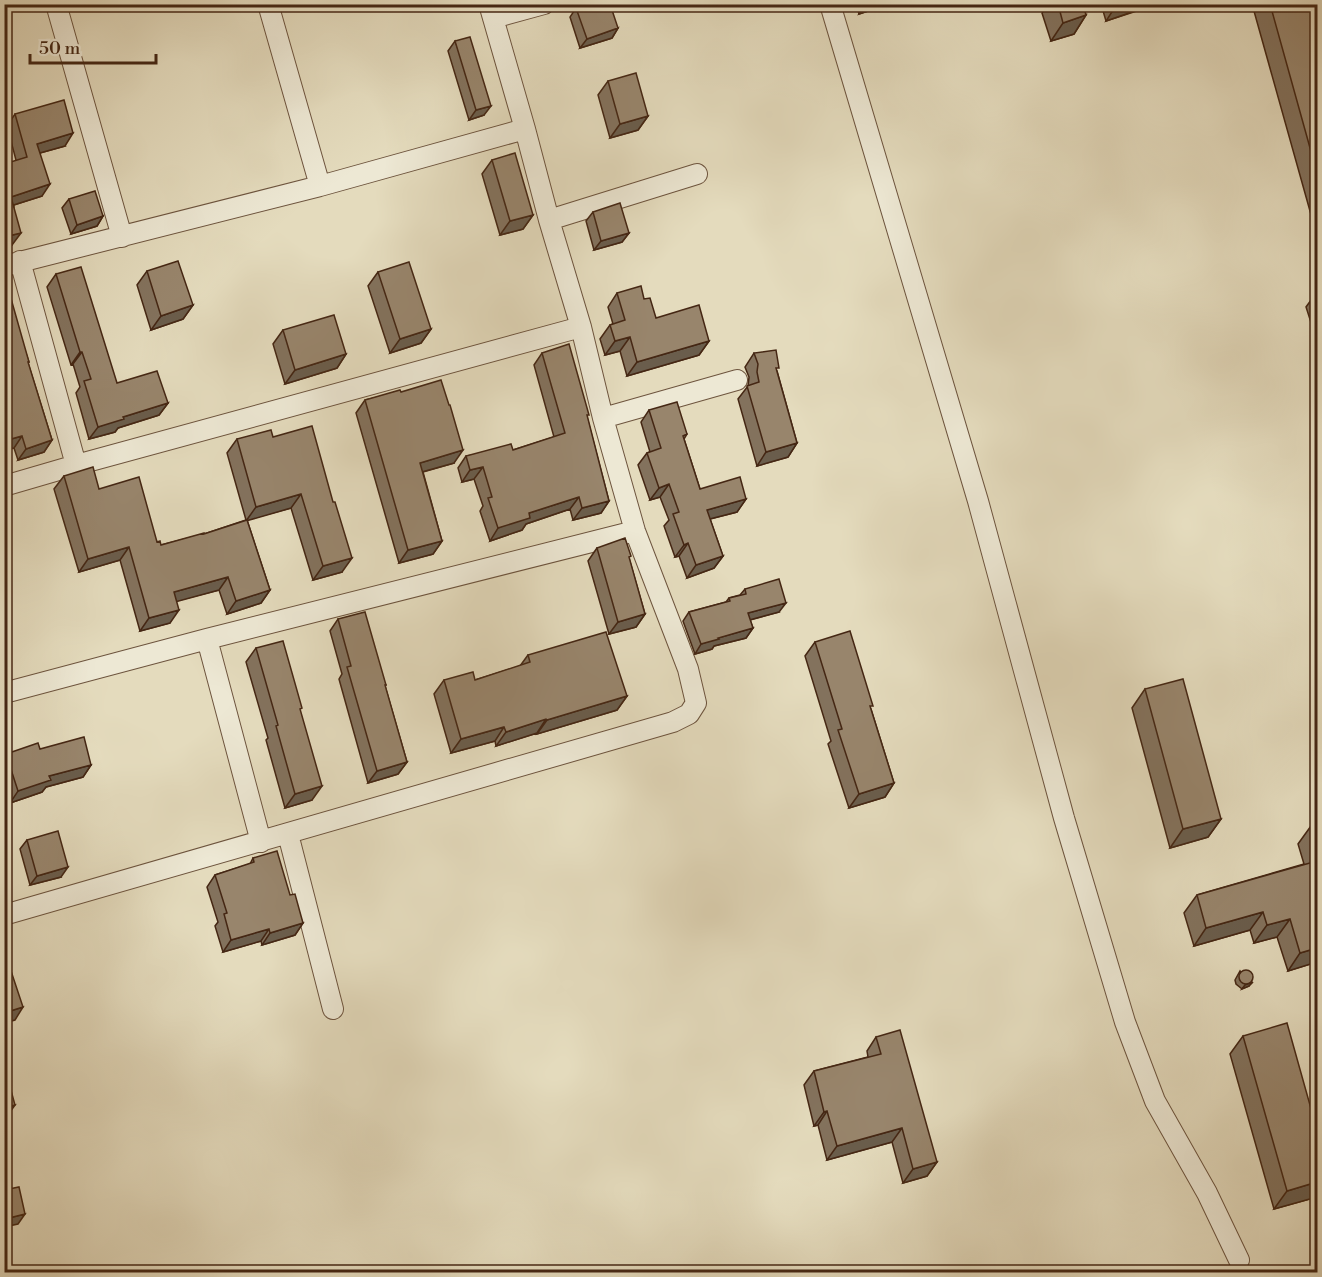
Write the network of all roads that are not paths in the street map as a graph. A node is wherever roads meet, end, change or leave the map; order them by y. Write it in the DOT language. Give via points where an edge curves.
graph roads {
  1 [pos="56,4"];
  2 [pos="268,4"];
  3 [pos="544,4"];
  4 [pos="830,4"];
  5 [pos="491,11"];
  6 [pos="525,129"];
  7 [pos="697,174"];
  8 [pos="320,186"];
  9 [pos="549,220"];
  10 [pos="122,237"];
  11 [pos="12,263"];
  12 [pos="581,327"];
  13 [pos="737,380"];
  14 [pos="603,418"];
  15 [pos="76,465"];
  16 [pos="4,486"];
  17 [pos="635,531"];
  18 [pos="207,639"];
  19 [pos="4,693"];
  20 [pos="288,834"];
  21 [pos="261,842"];
  22 [pos="5,912"];
  23 [pos="333,1009"];
  24 [pos="1239,1260"];
  1 -- 10 [label="street"];
  2 -- 8 [label="street"];
  3 -- 5 [label="street"];
  4 -- 24 [label="street" via="978,501 1064,818 1125,1022 1155,1101 1207,1193"];
  5 -- 6 [label="street"];
  6 -- 8 [label="street"];
  6 -- 9 [label="street"];
  7 -- 9 [label="street"];
  8 -- 10 [label="street"];
  9 -- 12 [label="street"];
  10 -- 11 [label="street"];
  11 -- 15 [label="street"];
  12 -- 14 [label="street"];
  12 -- 15 [label="street"];
  13 -- 14 [label="street"];
  14 -- 17 [label="street"];
  15 -- 16 [label="street"];
  17 -- 18 [label="street"];
  17 -- 20 [label="street" via="688,669 696,703 689,714 673,722"];
  18 -- 19 [label="street"];
  18 -- 21 [label="street"];
  20 -- 21 [label="street"];
  20 -- 23 [label="street"];
  21 -- 22 [label="street"];
}
